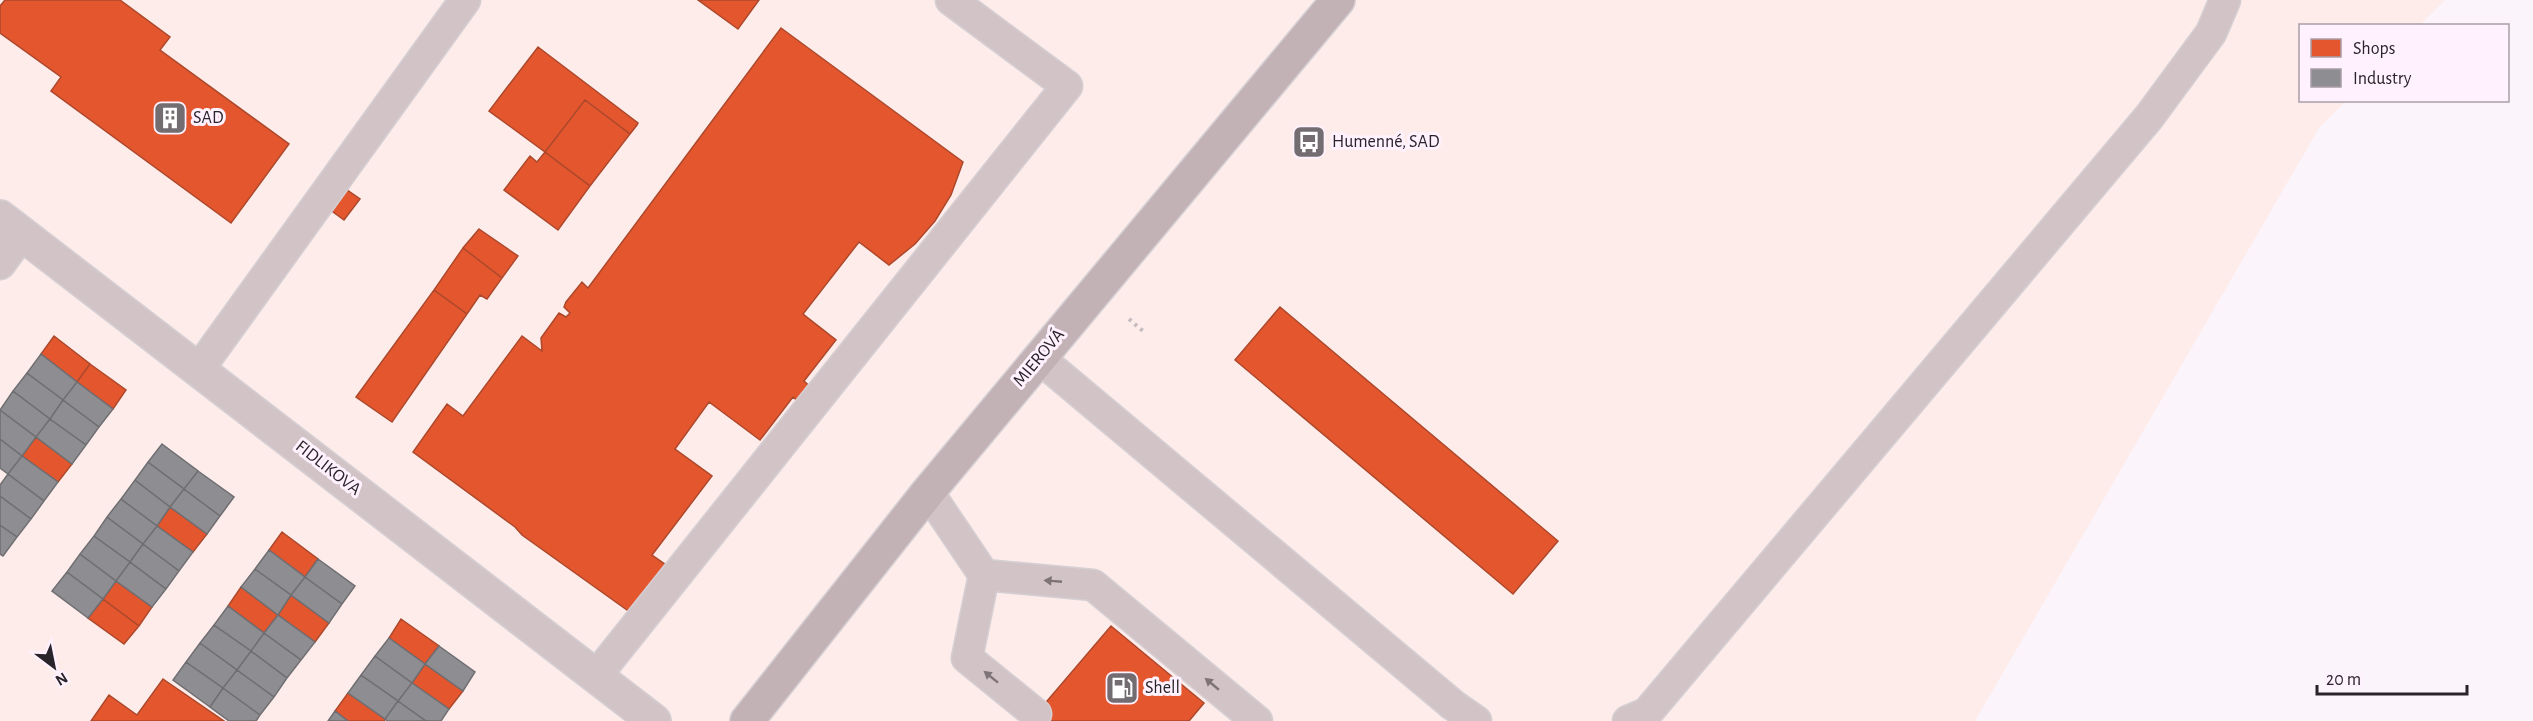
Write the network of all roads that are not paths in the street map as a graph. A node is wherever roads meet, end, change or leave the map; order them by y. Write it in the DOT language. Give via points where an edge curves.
graph roads {
  1 [pos="464,0"];
  2 [pos="951,0"];
  3 [pos="1338,0"];
  4 [pos="2225,0"];
  5 [pos="11,226"];
  6 [pos="0,264"];
  7 [pos="1039,358"];
  8 [pos="199,369"];
  9 [pos="928,492"];
  10 [pos="984,575"];
  11 [pos="596,676"];
  12 [pos="1036,714"];
  13 [pos="654,721"];
  14 [pos="747,721"];
  15 [pos="1257,721"];
  16 [pos="1476,721"];
  17 [pos="1628,721"];
  1 -- 8 [label="lane"];
  2 -- 11 [label="lane" via="1067,86"];
  3 -- 7 [label="main road, MIEROVÁ"];
  4 -- 17 [label="lane" via="2211,33 2149,117 1647,713"];
  5 -- 6 [label="lane"];
  5 -- 8 [label="street, FIDLIKOVA"];
  7 -- 9 [label="main road, MIEROVÁ"];
  7 -- 16 [label="lane"];
  8 -- 11 [label="street, FIDLIKOVA"];
  9 -- 10 [label="lane"];
  9 -- 14 [label="main road, MIEROVÁ"];
  12 -- 10 [label="lane, one-way" via="967,658"];
  15 -- 10 [label="lane, one-way" via="1093,585"];
  11 -- 13 [label="street, FIDLIKOVA"];
}
